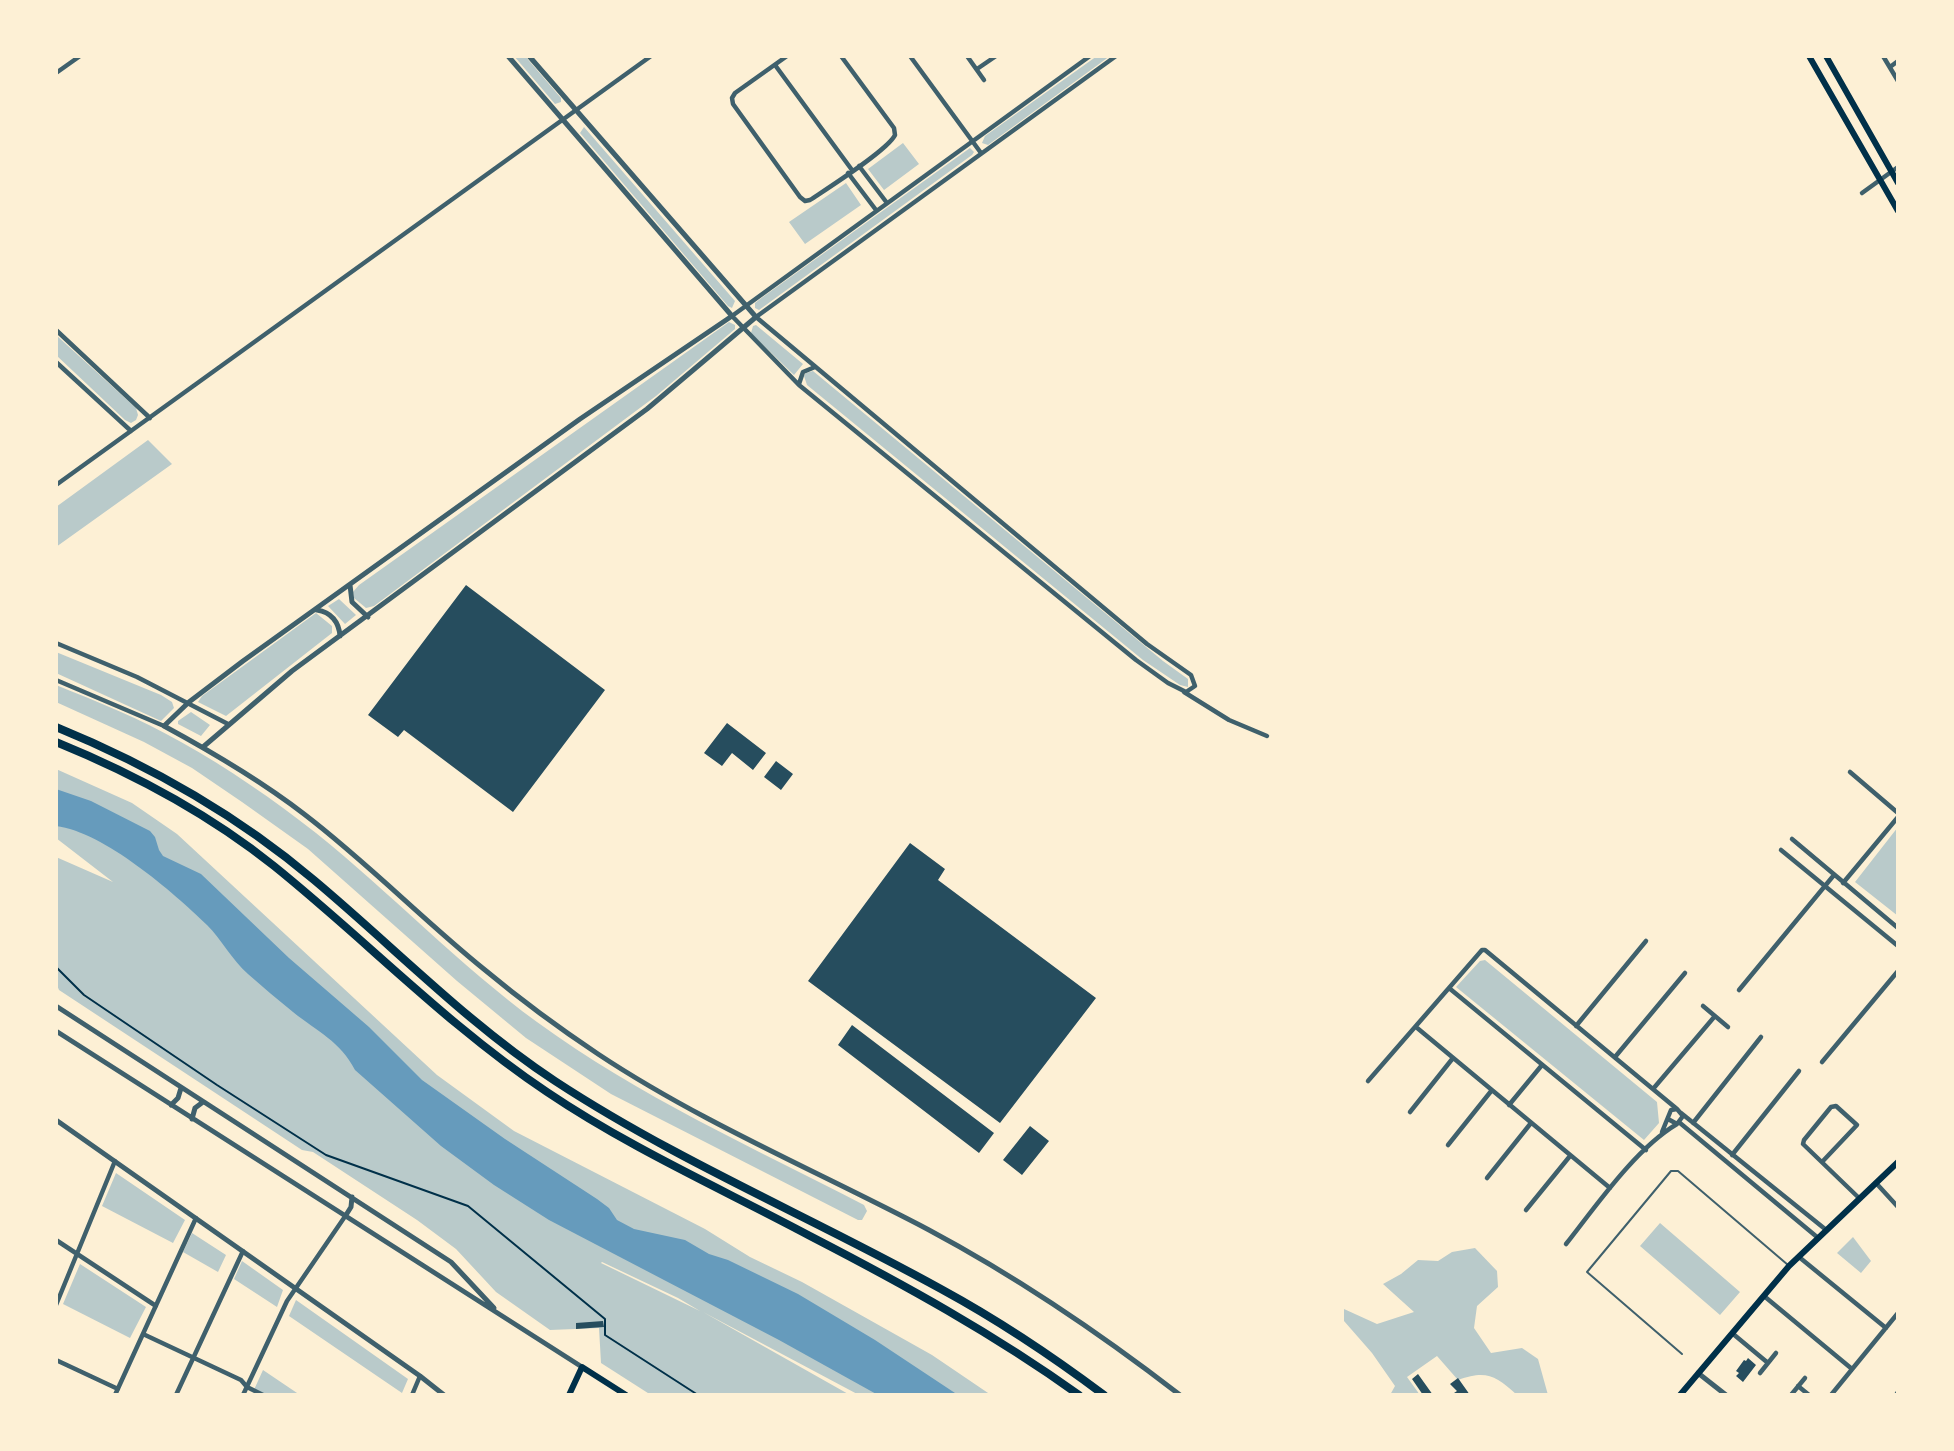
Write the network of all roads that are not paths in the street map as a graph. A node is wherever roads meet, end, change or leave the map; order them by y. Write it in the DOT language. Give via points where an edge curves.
graph roads {
  1 [pos="80,56"];
  2 [pos="508,56"];
  3 [pos="529,56"];
  4 [pos="651,56"];
  5 [pos="787,56"];
  6 [pos="841,56"];
  7 [pos="910,56"];
  8 [pos="967,56"];
  9 [pos="996,56"];
  10 [pos="1116,56"];
  11 [pos="1810,56"];
  12 [pos="1826,56"];
  13 [pos="1883,56"];
  14 [pos="1086,57"];
  15 [pos="1898,61"];
  16 [pos="775,65"];
  17 [pos="1890,67"];
  18 [pos="976,70"];
  19 [pos="56,74"];
  20 [pos="985,80"];
  21 [pos="1898,81"];
  22 [pos="576,110"];
  23 [pos="563,120"];
  24 [pos="972,140"];
  25 [pos="981,153"];
  26 [pos="859,166"];
  27 [pos="1895,169"];
  28 [pos="850,172"];
  29 [pos="1880,180"];
  30 [pos="1898,183"];
  31 [pos="1862,193"];
  32 [pos="887,203"];
  33 [pos="876,210"];
  34 [pos="1898,211"];
  35 [pos="745,306"];
  36 [pos="732,316"];
  37 [pos="756,317"];
  38 [pos="742,327"];
  39 [pos="56,330"];
  40 [pos="56,362"];
  41 [pos="816,367"];
  42 [pos="799,385"];
  43 [pos="150,418"];
  44 [pos="131,431"];
  45 [pos="56,485"];
  46 [pos="350,585"];
  47 [pos="316,610"];
  48 [pos="368,617"];
  49 [pos="340,636"];
  50 [pos="56,643"];
  51 [pos="56,680"];
  52 [pos="1183,692"];
  53 [pos="189,702"];
  54 [pos="228,724"];
  55 [pos="163,726"];
  56 [pos="56,727"];
  57 [pos="1267,736"];
  58 [pos="56,742"];
  59 [pos="203,747"];
  60 [pos="1850,772"];
  61 [pos="1898,815"];
  62 [pos="1792,839"];
  63 [pos="1782,850"];
  64 [pos="1834,875"];
  65 [pos="1843,883"];
  66 [pos="1824,886"];
  67 [pos="1898,928"];
  68 [pos="1646,941"];
  69 [pos="1898,946"];
  70 [pos="1898,971"];
  71 [pos="1685,973"];
  72 [pos="1449,988"];
  73 [pos="1739,990"];
  74 [pos="56,1006"];
  75 [pos="1703,1006"];
  76 [pos="1714,1016"];
  77 [pos="1576,1026"];
  78 [pos="1416,1027"];
  79 [pos="1728,1027"];
  80 [pos="56,1031"];
  81 [pos="1761,1037"];
  82 [pos="1453,1058"];
  83 [pos="1615,1058"];
  84 [pos="1822,1062"];
  85 [pos="1542,1065"];
  86 [pos="1799,1072"];
  87 [pos="1368,1081"];
  88 [pos="181,1088"];
  89 [pos="1653,1089"];
  90 [pos="1492,1090"];
  91 [pos="1666,1101"];
  92 [pos="203,1102"];
  93 [pos="171,1105"];
  94 [pos="1509,1105"];
  95 [pos="1679,1111"];
  96 [pos="1410,1112"];
  97 [pos="1669,1112"];
  98 [pos="192,1119"];
  99 [pos="1668,1119"];
  100 [pos="56,1120"];
  101 [pos="1531,1123"];
  102 [pos="1678,1123"];
  103 [pos="1693,1123"];
  104 [pos="1662,1133"];
  105 [pos="1448,1145"];
  106 [pos="1646,1150"];
  107 [pos="1732,1155"];
  108 [pos="1570,1156"];
  109 [pos="115,1161"];
  110 [pos="1822,1162"];
  111 [pos="1898,1162"];
  112 [pos="1487,1178"];
  113 [pos="1876,1183"];
  114 [pos="1610,1188"];
  115 [pos="352,1197"];
  116 [pos="1859,1198"];
  117 [pos="1898,1207"];
  118 [pos="1527,1210"];
  119 [pos="346,1215"];
  120 [pos="196,1218"];
  121 [pos="1825,1230"];
  122 [pos="1817,1237"];
  123 [pos="56,1240"];
  124 [pos="1566,1244"];
  125 [pos="243,1251"];
  126 [pos="78,1252"];
  127 [pos="1798,1257"];
  128 [pos="1789,1266"];
  129 [pos="295,1289"];
  130 [pos="1763,1296"];
  131 [pos="56,1305"];
  132 [pos="156,1306"];
  133 [pos="1898,1313"];
  134 [pos="498,1314"];
  135 [pos="1886,1328"];
  136 [pos="1732,1333"];
  137 [pos="143,1334"];
  138 [pos="1776,1353"];
  139 [pos="1682,1354"];
  140 [pos="193,1357"];
  141 [pos="56,1360"];
  142 [pos="1768,1363"];
  143 [pos="582,1367"];
  144 [pos="1852,1369"];
  145 [pos="1698,1373"];
  146 [pos="1760,1373"];
  147 [pos="421,1376"];
  148 [pos="1805,1378"];
  149 [pos="1798,1386"];
  150 [pos="247,1387"];
  151 [pos="118,1389"];
  152 [pos="115,1395"];
  153 [pos="176,1395"];
  154 [pos="243,1395"];
  155 [pos="263,1395"];
  156 [pos="412,1395"];
  157 [pos="444,1395"];
  158 [pos="569,1395"];
  159 [pos="626,1395"];
  160 [pos="1079,1395"];
  161 [pos="1104,1395"];
  162 [pos="1180,1395"];
  163 [pos="1680,1395"];
  164 [pos="1726,1395"];
  165 [pos="1791,1395"];
  166 [pos="1809,1395"];
  167 [pos="1831,1395"];
  1 -- 19 [label="street"];
  2 -- 23 [label="street"];
  3 -- 22 [label="street"];
  4 -- 22 [label="street"];
  5 -- 16 [label="street"];
  6 -- 26 [label="street" via="895,132 892,141"];
  7 -- 24 [label="street"];
  8 -- 18 [label="street"];
  9 -- 18 [label="street"];
  10 -- 25 [label="street"];
  11 -- 29 [label="main road"];
  12 -- 27 [label="main road"];
  13 -- 17 [label="street"];
  14 -- 24 [label="street"];
  15 -- 17 [label="street"];
  16 -- 28 [label="street"];
  16 -- 28 [label="street" via="735,93 733,104 805,201"];
  17 -- 21 [label="street"];
  18 -- 20 [label="street"];
  22 -- 23 [label="street"];
  22 -- 35 [label="street"];
  23 -- 36 [label="street"];
  23 -- 43 [label="street"];
  24 -- 25 [label="street"];
  24 -- 32 [label="street"];
  25 -- 37 [label="street"];
  26 -- 28 [label="street"];
  26 -- 32 [label="street"];
  27 -- 29 [label="street"];
  27 -- 30 [label="main road"];
  28 -- 33 [label="street"];
  29 -- 31 [label="street"];
  29 -- 34 [label="main road"];
  32 -- 33 [label="street"];
  33 -- 35 [label="street"];
  35 -- 36 [label="street"];
  35 -- 37 [label="street"];
  36 -- 38 [label="street"];
  36 -- 46 [label="street"];
  37 -- 38 [label="street"];
  37 -- 41 [label="street"];
  38 -- 42 [label="street"];
  38 -- 48 [label="street" via="647,409"];
  39 -- 43 [label="street"];
  40 -- 44 [label="street"];
  41 -- 42 [label="street" via="803,372"];
  41 -- 52 [label="street" via="1191,675 1195,686"];
  42 -- 52 [label="street" via="1136,660"];
  43 -- 44 [label="street"];
  44 -- 45 [label="street"];
  46 -- 47 [label="street"];
  46 -- 48 [label="street" via="352,602"];
  47 -- 49 [label="street" via="333,617"];
  47 -- 53 [label="street"];
  48 -- 49 [label="street"];
  49 -- 54 [label="street"];
  50 -- 53 [label="street"];
  51 -- 55 [label="street"];
  52 -- 57 [label="street" via="1228,720"];
  53 -- 54 [label="street"];
  53 -- 55 [label="street"];
  54 -- 59 [label="street"];
  55 -- 59 [label="street"];
  56 -- 161 [label="highway" via="154,772 263,840 492,1035 552,1079 658,1142 942,1289 1036,1346"];
  58 -- 160 [label="highway" via="172,798 271,863 454,1023 574,1110 937,1304"];
  59 -- 162 [label="street" via="305,814 484,970 598,1054 1014,1279"];
  60 -- 61 [label="street"];
  61 -- 65 [label="street"];
  62 -- 64 [label="street"];
  63 -- 66 [label="street"];
  64 -- 65 [label="street"];
  64 -- 66 [label="street"];
  65 -- 67 [label="street"];
  66 -- 69 [label="street"];
  66 -- 73 [label="street"];
  68 -- 77 [label="street"];
  70 -- 84 [label="street"];
  71 -- 83 [label="street"];
  72 -- 77 [label="street" via="1485,950"];
  72 -- 78 [label="street"];
  72 -- 85 [label="street"];
  74 -- 88 [label="street"];
  75 -- 76 [label="street"];
  76 -- 79 [label="street"];
  76 -- 89 [label="street"];
  77 -- 83 [label="street"];
  78 -- 82 [label="street"];
  78 -- 87 [label="street"];
  80 -- 93 [label="street"];
  81 -- 103 [label="street"];
  82 -- 90 [label="street"];
  82 -- 96 [label="street"];
  83 -- 89 [label="street"];
  85 -- 94 [label="street"];
  85 -- 106 [label="street"];
  86 -- 107 [label="street"];
  88 -- 92 [label="street"];
  88 -- 93 [label="street"];
  89 -- 91 [label="street"];
  90 -- 94 [label="street"];
  90 -- 105 [label="street"];
  91 -- 95 [label="street"];
  91 -- 97 [label="street"];
  92 -- 98 [label="street"];
  92 -- 115 [label="street"];
  93 -- 98 [label="street"];
  94 -- 101 [label="street"];
  95 -- 97 [label="street"];
  95 -- 102 [label="street"];
  95 -- 103 [label="street"];
  97 -- 99 [label="street"];
  98 -- 119 [label="street"];
  99 -- 102 [label="street"];
  99 -- 104 [label="street"];
  100 -- 109 [label="street"];
  101 -- 108 [label="street"];
  101 -- 112 [label="street"];
  102 -- 104 [label="street"];
  102 -- 122 [label="street"];
  103 -- 107 [label="street"];
  104 -- 106 [label="street"];
  106 -- 114 [label="street"];
  107 -- 121 [label="street"];
  108 -- 114 [label="street"];
  108 -- 118 [label="street"];
  109 -- 120 [label="street"];
  109 -- 126 [label="street"];
  110 -- 110 [label="street" via="1803,1141 1836,1106 1857,1125"];
  110 -- 116 [label="street"];
  111 -- 113 [label="main road"];
  113 -- 116 [label="main road"];
  113 -- 117 [label="street"];
  114 -- 124 [label="street"];
  115 -- 119 [label="street"];
  115 -- 134 [label="street" via="451,1262"];
  116 -- 121 [label="main road"];
  119 -- 129 [label="street"];
  119 -- 134 [label="street"];
  120 -- 125 [label="street"];
  120 -- 132 [label="street"];
  121 -- 122 [label="main road"];
  122 -- 127 [label="main road"];
  123 -- 126 [label="street"];
  125 -- 129 [label="street"];
  125 -- 140 [label="street"];
  126 -- 131 [label="street"];
  126 -- 132 [label="street"];
  127 -- 128 [label="main road"];
  127 -- 135 [label="street"];
  128 -- 130 [label="main road"];
  128 -- 139 [label="lane" via="1674,1170 1587,1272"];
  129 -- 147 [label="street"];
  129 -- 150 [label="street"];
  130 -- 136 [label="main road"];
  130 -- 144 [label="street"];
  132 -- 137 [label="street"];
  133 -- 135 [label="street"];
  134 -- 143 [label="street"];
  135 -- 144 [label="street"];
  136 -- 142 [label="street"];
  136 -- 145 [label="main road"];
  137 -- 140 [label="street"];
  137 -- 151 [label="street"];
  138 -- 142 [label="street"];
  140 -- 150 [label="street"];
  140 -- 153 [label="street"];
  141 -- 151 [label="street"];
  142 -- 146 [label="street"];
  143 -- 158 [label="main road"];
  143 -- 159 [label="main road"];
  144 -- 167 [label="street"];
  145 -- 163 [label="main road"];
  145 -- 164 [label="street"];
  147 -- 156 [label="street"];
  147 -- 157 [label="street"];
  148 -- 149 [label="street"];
  149 -- 165 [label="street"];
  149 -- 166 [label="street"];
  150 -- 154 [label="street"];
  150 -- 155 [label="street"];
  151 -- 152 [label="street"];
}
